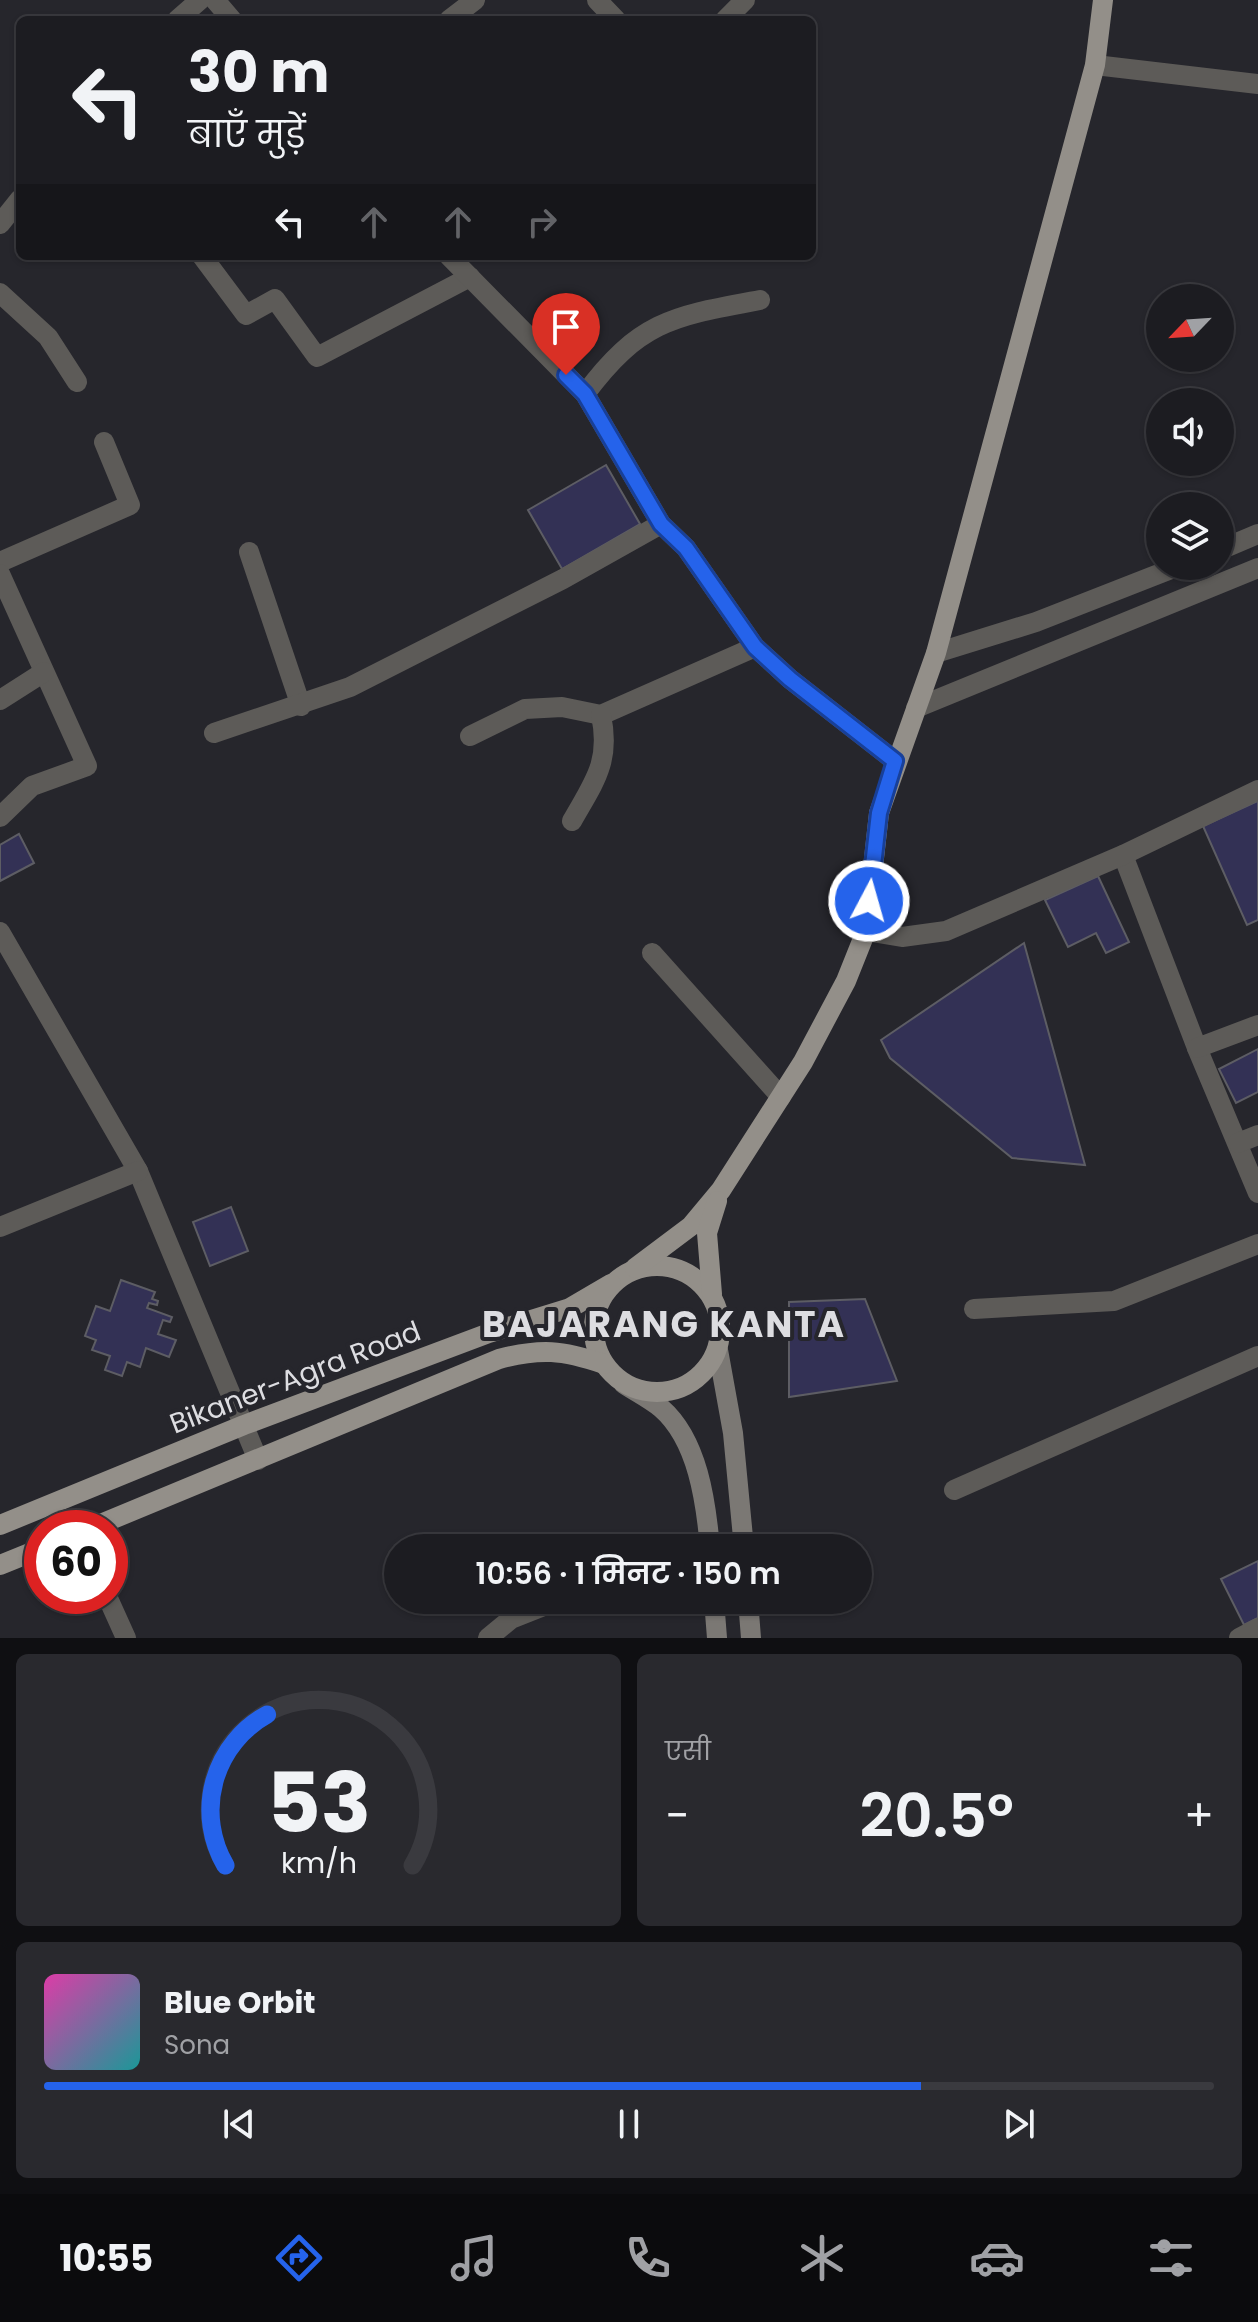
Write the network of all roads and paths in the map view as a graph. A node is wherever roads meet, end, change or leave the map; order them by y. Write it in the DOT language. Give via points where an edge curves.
graph roads {
  1 [pos="200,0"];
  2 [pos="215,0"];
  3 [pos="475,0"];
  4 [pos="597,0"];
  5 [pos="745,0"];
  6 [pos="1103,0"];
  7 [pos="182,16"];
  8 [pos="229,16"];
  9 [pos="454,16"];
  10 [pos="612,16"];
  11 [pos="729,16"];
  12 [pos="1095,65"];
  13 [pos="1258,84"];
  14 [pos="16,204"];
  15 [pos="0,224"];
  16 [pos="205,260"];
  17 [pos="453,260"];
  18 [pos="470,277"];
  19 [pos="0,293"];
  20 [pos="760,300"];
  21 [pos="77,382"];
  22 [pos="585,394"];
  23 [pos="104,442"];
  24 [pos="661,524"];
  25 [pos="1258,534"];
  26 [pos="1234,544"];
  27 [pos="249,552"];
  28 [pos="0,562"];
  29 [pos="1258,568"];
  30 [pos="0,574"];
  31 [pos="1146,579"];
  32 [pos="755,647"];
  33 [pos="936,653"];
  34 [pos="44,672"];
  35 [pos="0,700"];
  36 [pos="301,706"];
  37 [pos="916,708"];
  38 [pos="601,715"];
  39 [pos="214,733"];
  40 [pos="470,736"];
  41 [pos="895,761"];
  42 [pos="1258,790"];
  43 [pos="0,817"];
  44 [pos="572,821"];
  45 [pos="1123,855"];
  46 [pos="866,931"];
  47 [pos="0,932"];
  48 [pos="652,953"];
  49 [pos="1258,1025"];
  50 [pos="1197,1048"];
  51 [pos="781,1097"];
  52 [pos="1258,1135"];
  53 [pos="1238,1143"];
  54 [pos="138,1171"];
  55 [pos="721,1190"];
  56 [pos="1258,1193"];
  57 [pos="0,1227"];
  58 [pos="1258,1244"];
  59 [pos="635,1268"];
  60 [pos="611,1284"];
  61 [pos="712,1294"];
  62 [pos="974,1309"];
  63 [pos="718,1350"];
  64 [pos="1258,1356"];
  65 [pos="604,1364"];
  66 [pos="624,1384"];
  67 [pos="244,1425"];
  68 [pos="258,1460"];
  69 [pos="954,1490"];
  70 [pos="128,1513"];
  71 [pos="0,1525"];
  72 [pos="707,1534"];
  73 [pos="743,1534"];
  74 [pos="24,1555"];
  75 [pos="0,1565"];
  76 [pos="115,1614"];
  77 [pos="524,1614"];
  78 [pos="715,1614"];
  79 [pos="749,1614"];
  80 [pos="1258,1628"];
  81 [pos="126,1638"];
  82 [pos="488,1638"];
  83 [pos="717,1638"];
  84 [pos="751,1638"];
  85 [pos="1239,1638"];
  1 -- 7 [label="street"];
  2 -- 8 [label="street"];
  3 -- 9 [label="street"];
  4 -- 10 [label="street"];
  5 -- 11 [label="street"];
  6 -- 12 [label="main road"];
  12 -- 13 [label="street"];
  12 -- 33 [label="main road"];
  14 -- 15 [label="street"];
  16 -- 18 [label="street" via="246,315 275,299 317,357"];
  17 -- 18 [label="street"];
  18 -- 22 [label="street"];
  19 -- 21 [label="street" via="48,337"];
  20 -- 22 [label="street" via="679,315 639,336"];
  22 -- 24 [label="street"];
  23 -- 28 [label="street" via="130,505"];
  24 -- 32 [label="street" via="686,548"];
  24 -- 36 [label="street" via="350,687"];
  25 -- 26 [label="street"];
  27 -- 36 [label="street"];
  29 -- 37 [label="street"];
  30 -- 34 [label="street"];
  31 -- 33 [label="street" via="1036,622"];
  32 -- 38 [label="street"];
  32 -- 41 [label="street"];
  33 -- 37 [label="main road"];
  34 -- 35 [label="street"];
  34 -- 43 [label="street" via="87,766 32,786"];
  36 -- 39 [label="street"];
  37 -- 41 [label="main road"];
  38 -- 40 [label="street" via="562,707 525,709"];
  38 -- 44 [label="street" via="606,737 603,766"];
  41 -- 46 [label="main road" via="879,813"];
  42 -- 45 [label="street"];
  45 -- 46 [label="street" via="946,931 902,937"];
  45 -- 50 [label="street"];
  46 -- 51 [label="main road" via="846,981"];
  47 -- 54 [label="street"];
  48 -- 51 [label="street"];
  49 -- 50 [label="street"];
  50 -- 53 [label="street"];
  51 -- 55 [label="main road"];
  52 -- 53 [label="street"];
  53 -- 56 [label="street"];
  54 -- 57 [label="street"];
  54 -- 67 [label="street"];
  55 -- 59 [label="main road" via="691,1226"];
  55 -- 61 [label="main road" via="707,1233"];
  58 -- 62 [label="street" via="1114,1301"];
  59 -- 60 [label="main road"];
  59 -- 61 [label="main road" via="664,1265 691,1274"];
  60 -- 65 [label="main road" via="596,1309 594,1337"];
  60 -- 67 [label="main road, Bikaner-Agra Road" via="570,1308"];
  61 -- 63 [label="main road" via="721,1321"];
  63 -- 66 [label="main road" via="703,1375 679,1390 651,1393"];
  63 -- 73 [label="street"];
  64 -- 69 [label="street"];
  65 -- 66 [label="main road"];
  65 -- 68 [label="main road" via="569,1352 535,1350 499,1359"];
  66 -- 72 [label="street" via="661,1409 682,1432 700,1485"];
  67 -- 68 [label="street"];
  67 -- 71 [label="main road, Bikaner-Agra Road"];
  68 -- 70 [label="main road"];
  74 -- 75 [label="main road"];
  76 -- 81 [label="street"];
  77 -- 82 [label="street"];
  78 -- 83 [label="street"];
  79 -- 84 [label="street"];
  80 -- 85 [label="street"];
}
